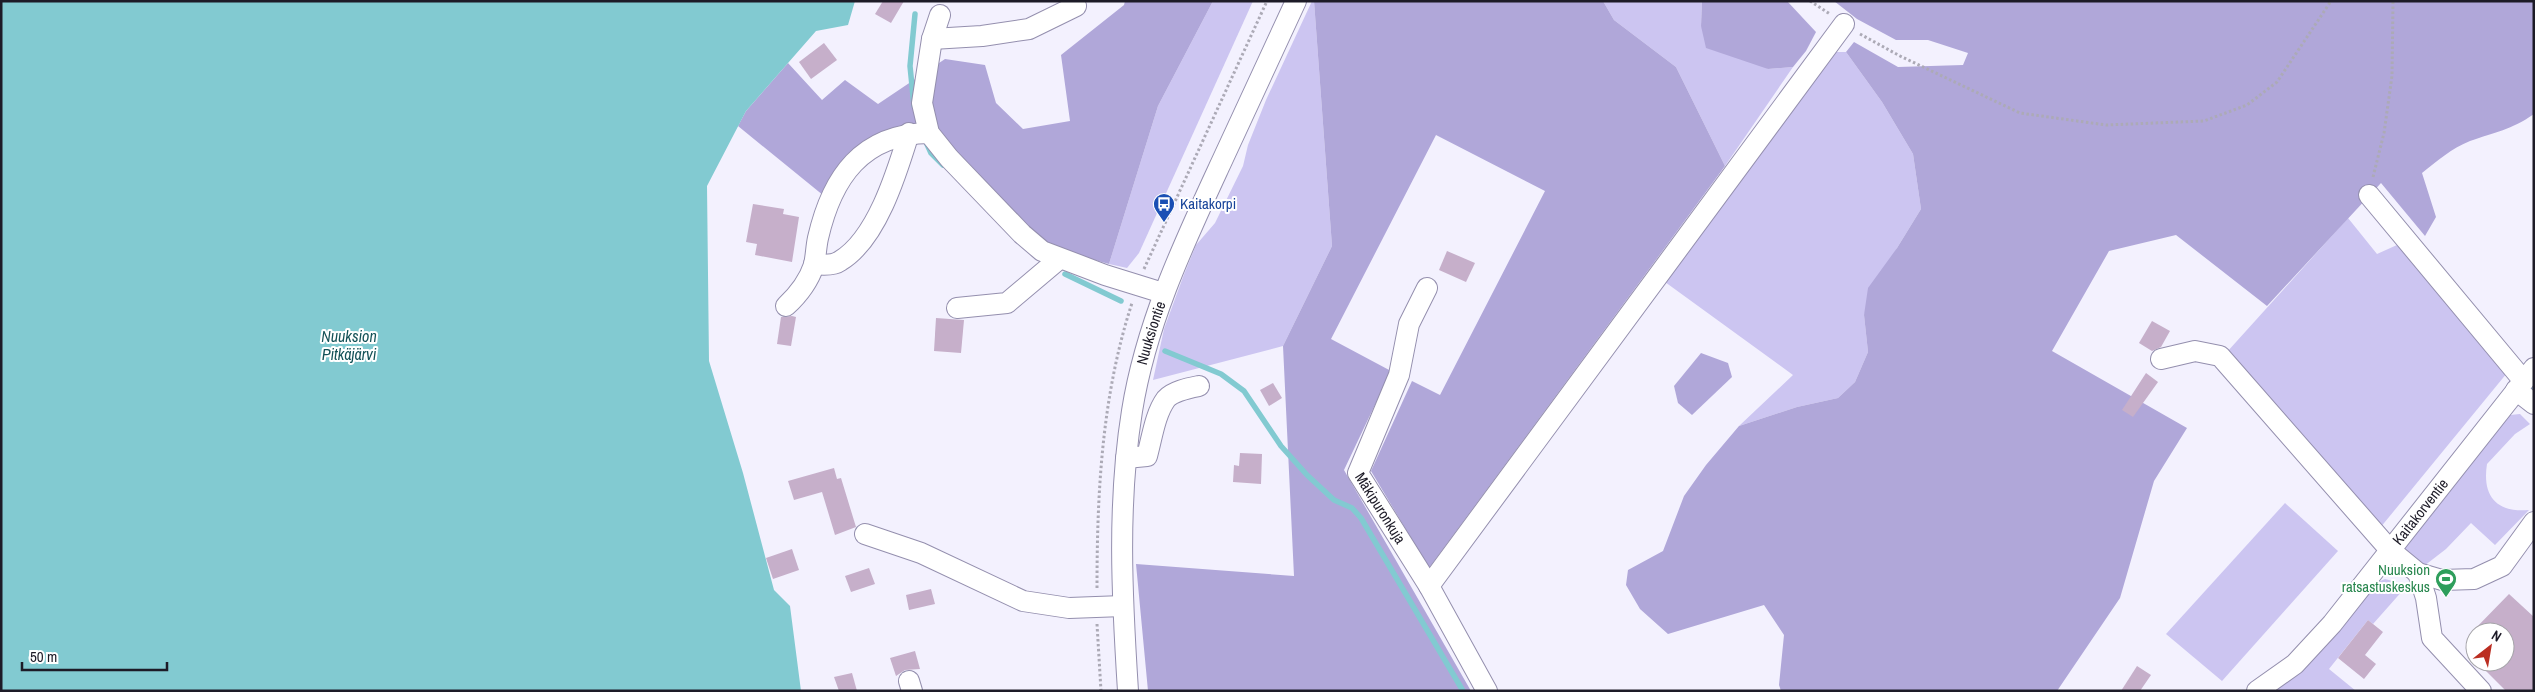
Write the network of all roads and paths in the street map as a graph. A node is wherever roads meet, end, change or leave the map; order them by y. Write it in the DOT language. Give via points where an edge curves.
graph roads {
  1 [pos="1296,1"];
  2 [pos="2331,1"];
  3 [pos="2393,1"];
  4 [pos="1076,6"];
  5 [pos="940,15"];
  6 [pos="1844,24"];
  7 [pos="932,39"];
  8 [pos="1900,56"];
  9 [pos="909,133"];
  10 [pos="930,133"];
  11 [pos="2369,195"];
  12 [pos="1059,258"];
  13 [pos="814,264"];
  14 [pos="1427,288"];
  15 [pos="1163,293"];
  16 [pos="786,306"];
  17 [pos="957,308"];
  18 [pos="2162,360"];
  19 [pos="2524,379"];
  20 [pos="1199,386"];
  21 [pos="2534,404"];
  22 [pos="1126,458"];
  23 [pos="2534,522"];
  24 [pos="865,534"];
  25 [pos="2390,550"];
  26 [pos="2418,573"];
  27 [pos="1429,586"];
  28 [pos="1123,606"];
  29 [pos="1128,691"];
  30 [pos="1487,691"];
  31 [pos="2257,691"];
  32 [pos="2481,691"];
  1 -- 15 [label="street, Nuuksiontie"];
  2 -- 8 [label="path" via="2277,82 2246,105 2204,121 2106,125 2020,113"];
  3 -- 11 [label="path" via="2392,76 2384,133"];
  4 -- 7 [label="street" via="1029,29"];
  5 -- 7 [label="street"];
  6 -- 27 [label="street"];
  7 -- 10 [label="street" via="922,103"];
  9 -- 10 [label="street"];
  9 -- 13 [label="street" via="888,194 858,246 839,262"];
  9 -- 13 [label="street" via="882,141 851,164 828,200"];
  10 -- 12 [label="street" via="949,158 1022,234 1042,251"];
  11 -- 19 [label="street"];
  12 -- 15 [label="street"];
  12 -- 17 [label="street" via="1007,303"];
  13 -- 16 [label="street" via="796,297"];
  14 -- 27 [label="street, Mäkipuronkuja" via="1408,324 1399,375 1358,474"];
  15 -- 22 [label="street, Nuuksiontie" via="1132,410"];
  18 -- 25 [label="street" via="2195,351 2220,356"];
  19 -- 21 [label="street"];
  19 -- 25 [label="street, Kaitakorventie"];
  20 -- 22 [label="street" via="1167,398 1147,456"];
  22 -- 28 [label="street, Nuuksiontie" via="1122,529"];
  23 -- 26 [label="street" via="2502,566 2495,570 2474,579 2442,580"];
  24 -- 28 [label="street" via="921,553 1023,601 1069,608"];
  25 -- 26 [label="street"];
  25 -- 31 [label="street, Kaitakorventie" via="2332,624 2295,664"];
  26 -- 32 [label="street" via="2426,598 2432,638"];
  27 -- 30 [label="street, Mäkipuronkuja"];
  28 -- 29 [label="street, Nuuksiontie"];
}
